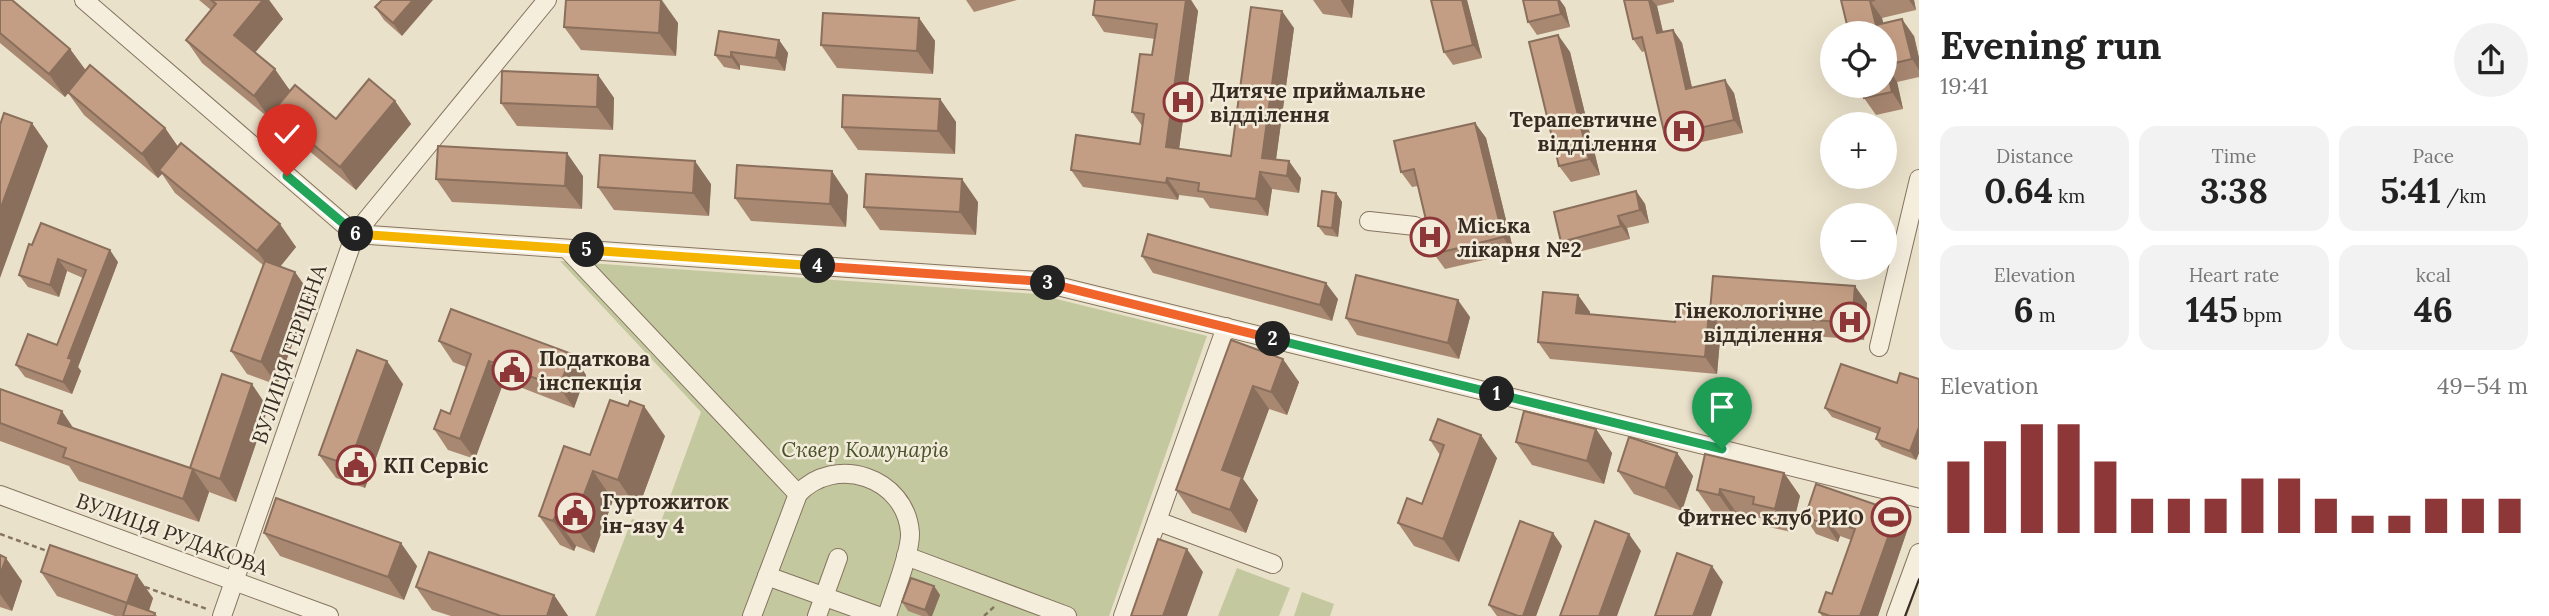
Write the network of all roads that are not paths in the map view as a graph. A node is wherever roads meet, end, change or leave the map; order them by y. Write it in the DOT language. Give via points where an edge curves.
graph roads {
  1 [pos="84,0"];
  2 [pos="547,0"];
  3 [pos="1919,179"];
  4 [pos="1368,220"];
  5 [pos="1415,226"];
  6 [pos="355,234"];
  7 [pos="567,249"];
  8 [pos="1226,327"];
  9 [pos="1879,347"];
  10 [pos="798,494"];
  11 [pos="0,495"];
  12 [pos="1919,498"];
  13 [pos="1157,521"];
  14 [pos="1919,553"];
  15 [pos="906,556"];
  16 [pos="838,558"];
  17 [pos="1273,564"];
  18 [pos="767,576"];
  19 [pos="235,581"];
  20 [pos="825,597"];
  21 [pos="887,614"];
  22 [pos="222,615"];
  23 [pos="329,616"];
  24 [pos="752,616"];
  25 [pos="817,616"];
  26 [pos="1067,616"];
  27 [pos="1123,616"];
  28 [pos="1896,616"];
  1 -- 6 [label="street"];
  2 -- 6 [label="street, ВУЛИЦЯ ГЕРЦЕНА"];
  3 -- 9 [label="street"];
  4 -- 5 [label="street"];
  6 -- 7 [label="street"];
  6 -- 19 [label="street, ВУЛИЦЯ ГЕРЦЕНА"];
  7 -- 8 [label="street" via="1037,281"];
  7 -- 10 [label="street"];
  8 -- 12 [label="street"];
  8 -- 13 [label="street"];
  10 -- 15 [label="street" via="808,483 824,477 843,474 876,481 901,504 910,535"];
  10 -- 18 [label="street"];
  11 -- 19 [label="street, ВУЛИЦЯ РУДАКОВА"];
  13 -- 17 [label="street"];
  13 -- 27 [label="street"];
  14 -- 28 [label="street"];
  15 -- 21 [label="street"];
  15 -- 26 [label="street"];
  16 -- 20 [label="street"];
  18 -- 20 [label="street"];
  18 -- 24 [label="street"];
  19 -- 22 [label="street, ВУЛИЦЯ ГЕРЦЕНА"];
  19 -- 23 [label="street, ВУЛИЦЯ РУДАКОВА"];
  20 -- 21 [label="street"];
  20 -- 25 [label="street"];
}
